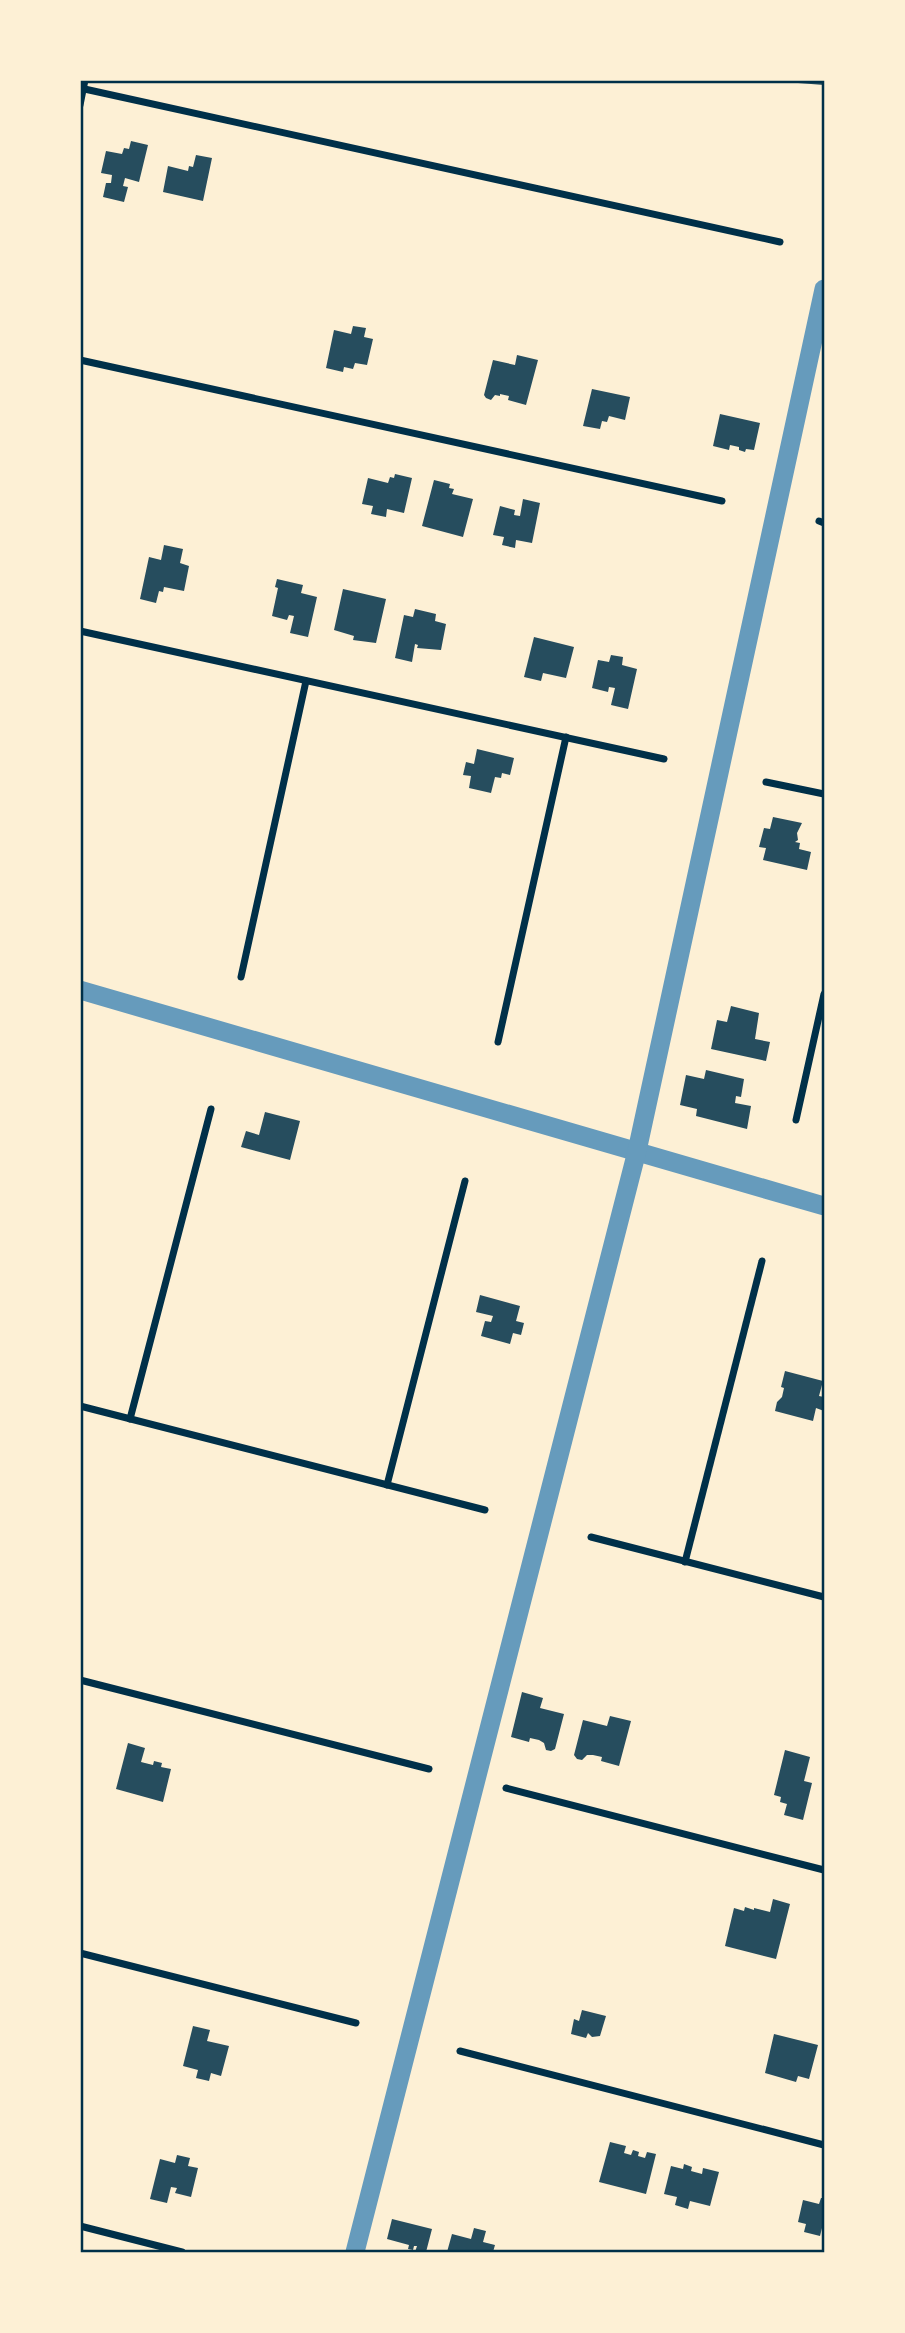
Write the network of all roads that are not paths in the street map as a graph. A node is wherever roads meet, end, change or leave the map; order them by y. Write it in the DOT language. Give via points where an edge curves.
graph roads {
  1 [pos="83,85"];
  2 [pos="80,105"];
  3 [pos="780,242"];
  4 [pos="80,360"];
  5 [pos="722,501"];
  6 [pos="80,631"];
  7 [pos="306,681"];
  8 [pos="566,737"];
  9 [pos="664,759"];
  10 [pos="766,782"];
  11 [pos="824,794"];
  12 [pos="241,977"];
  13 [pos="824,994"];
  14 [pos="498,1042"];
  15 [pos="211,1108"];
  16 [pos="796,1119"];
  17 [pos="465,1181"];
  18 [pos="762,1261"];
  19 [pos="80,1406"];
  20 [pos="130,1419"];
  21 [pos="387,1485"];
  22 [pos="485,1510"];
  23 [pos="591,1537"];
  24 [pos="685,1562"];
  25 [pos="824,1597"];
  26 [pos="80,1679"];
  27 [pos="429,1769"];
  28 [pos="506,1788"];
  29 [pos="824,1870"];
  30 [pos="80,1953"];
  31 [pos="356,2023"];
  32 [pos="460,2051"];
  33 [pos="824,2145"];
  34 [pos="80,2227"];
  35 [pos="182,2252"];
  1 -- 2 [label="street"];
  1 -- 3 [label="street"];
  4 -- 5 [label="street"];
  6 -- 7 [label="street"];
  7 -- 8 [label="street"];
  7 -- 12 [label="street"];
  8 -- 9 [label="street"];
  8 -- 14 [label="street"];
  10 -- 11 [label="street"];
  13 -- 16 [label="street"];
  15 -- 20 [label="street"];
  17 -- 21 [label="street"];
  18 -- 24 [label="street"];
  19 -- 20 [label="street"];
  20 -- 21 [label="street"];
  21 -- 22 [label="street"];
  23 -- 24 [label="street"];
  24 -- 25 [label="street"];
  26 -- 27 [label="street"];
  28 -- 29 [label="street"];
  30 -- 31 [label="street"];
  32 -- 33 [label="street"];
  34 -- 35 [label="street"];
}
